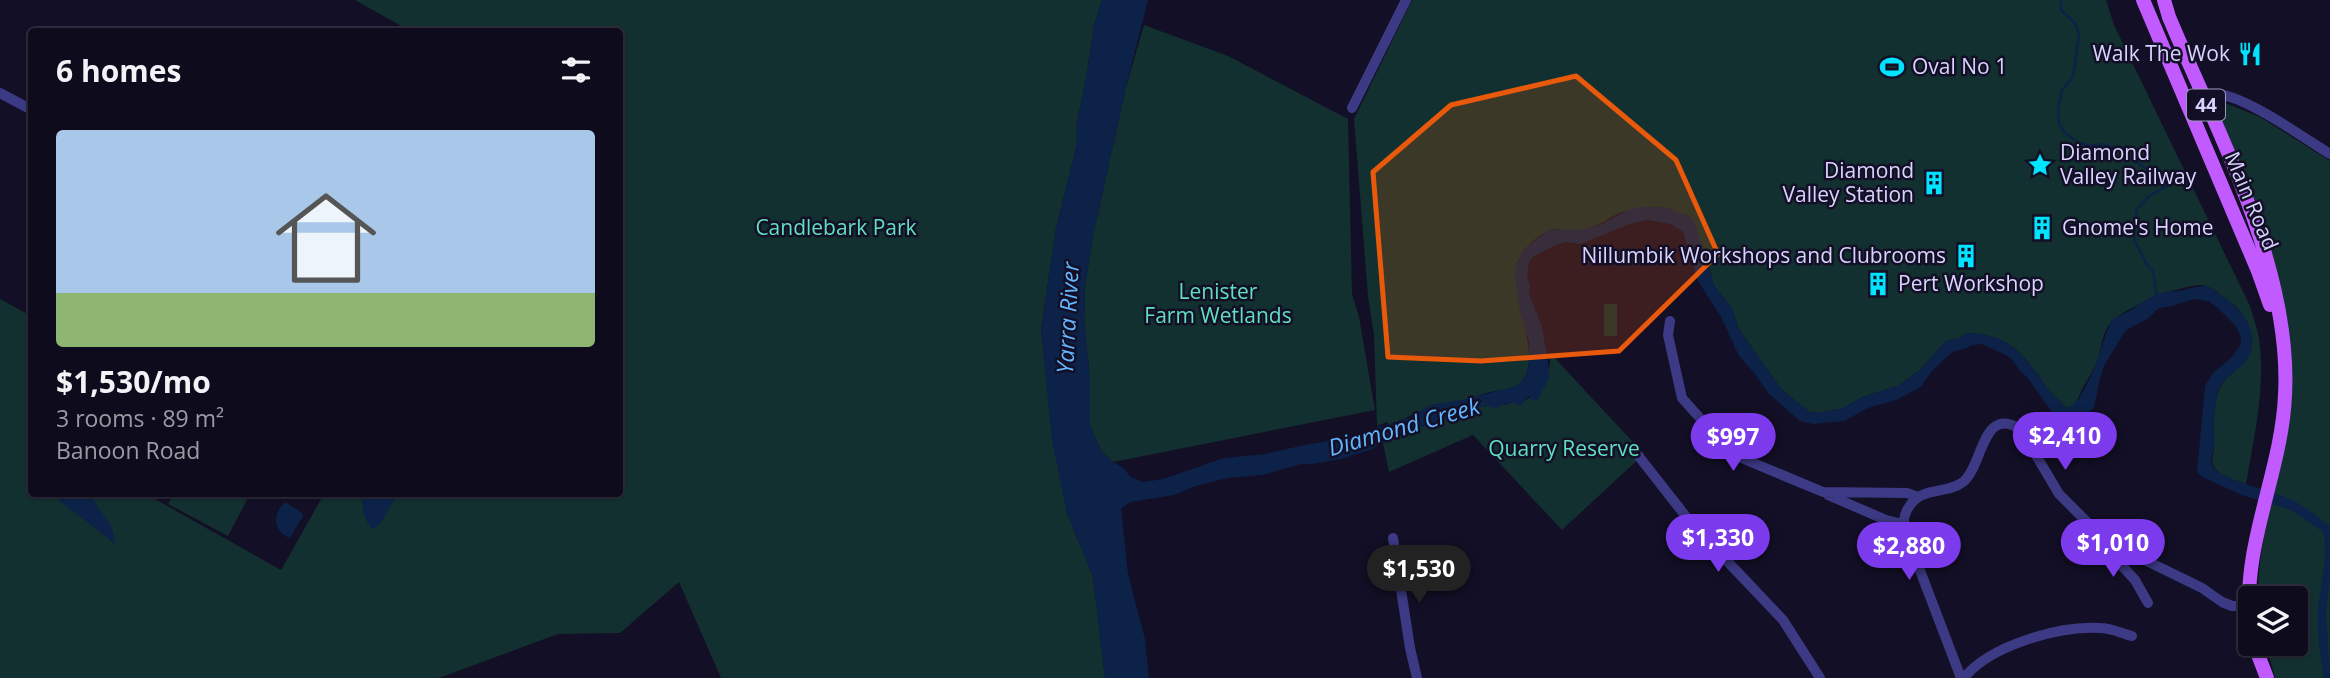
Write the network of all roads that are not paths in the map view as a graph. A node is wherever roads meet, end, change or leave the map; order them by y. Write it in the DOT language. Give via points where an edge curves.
graph roads {
  1 [pos="1406,0"];
  2 [pos="2143,0"];
  3 [pos="2164,0"];
  4 [pos="0,93"];
  5 [pos="2202,96"];
  6 [pos="2186,102"];
  7 [pos="28,108"];
  8 [pos="1352,108"];
  9 [pos="2330,138"];
  10 [pos="2326,152"];
  11 [pos="2230,205"];
  12 [pos="2250,210"];
  13 [pos="1670,321"];
  14 [pos="2284,342"];
  15 [pos="1637,454"];
  16 [pos="1823,492"];
  17 [pos="1918,498"];
  18 [pos="1903,524"];
  19 [pos="1393,538"];
  20 [pos="2110,544"];
  21 [pos="2252,586"];
  22 [pos="2148,603"];
  23 [pos="2238,606"];
  24 [pos="2132,636"];
  25 [pos="2259,656"];
  26 [pos="1417,678"];
  27 [pos="1820,678"];
  28 [pos="1962,678"];
  29 [pos="2267,678"];
  1 -- 8 [label="street"];
  2 -- 6 [label="main road, Main Road / 44"];
  3 -- 5 [label="main road, Main Road / 44"];
  4 -- 7 [label="street"];
  5 -- 6 [label="street"];
  5 -- 10 [label="street" via="2231,98"];
  5 -- 12 [label="main road, Main Road / 44"];
  6 -- 11 [label="main road, Main Road / 44"];
  9 -- 10 [label="street"];
  11 -- 12 [label="main road"];
  11 -- 14 [label="main road, Main Road / 44"];
  12 -- 14 [label="main road, Main Road / 44" via="2269,264"];
  13 -- 16 [label="street" via="1668,335 1682,398 1727,450"];
  14 -- 21 [label="main road, Main Road / 44" via="2285,397"];
  15 -- 27 [label="street" via="1691,523 1783,620"];
  16 -- 17 [label="street" via="1907,493"];
  16 -- 18 [label="street"];
  17 -- 18 [label="street" via="1906,511"];
  17 -- 20 [label="street" via="1963,482 1973,470 1987,434 2000,424 2011,424 2025,434 2063,497"];
  18 -- 28 [label="street"];
  19 -- 26 [label="street"];
  20 -- 22 [label="street" via="2113,556"];
  20 -- 23 [label="street"];
  24 -- 28 [label="street" via="2092,627 2042,636 1985,658"];
  25 -- 29 [label="main road"];
}
